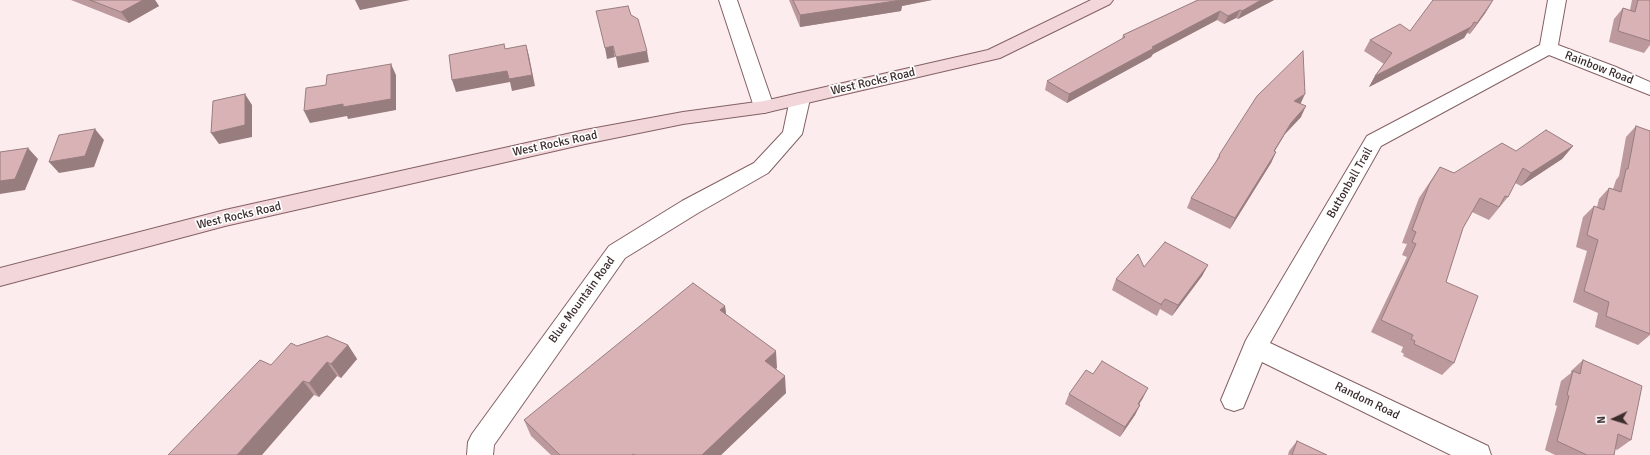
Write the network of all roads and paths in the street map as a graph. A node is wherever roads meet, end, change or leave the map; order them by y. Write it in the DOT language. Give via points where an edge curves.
graph roads {
  1 [pos="1104,0"];
  2 [pos="1557,0"];
  3 [pos="734,1"];
  4 [pos="1548,48"];
  5 [pos="1650,89"];
  6 [pos="800,99"];
  7 [pos="764,107"];
  8 [pos="0,277"];
  9 [pos="1255,347"];
  10 [pos="1234,400"];
  11 [pos="480,455"];
  12 [pos="1478,455"];
  1 -- 6 [label="main road, West Rocks Road" via="994,54"];
  2 -- 4 [label="street"];
  3 -- 7 [label="street"];
  4 -- 5 [label="street, Rainbow Road"];
  4 -- 9 [label="street, Buttonball Trail" via="1374,141"];
  6 -- 7 [label="main road, West Rocks Road"];
  6 -- 11 [label="street, Blue Mountain Road" via="792,134 762,168 690,207 617,252 481,442"];
  7 -- 8 [label="main road, West Rocks Road" via="683,118 585,136 225,218"];
  9 -- 10 [label="street, Buttonball Trail"];
  9 -- 12 [label="street, Random Road"];
}
